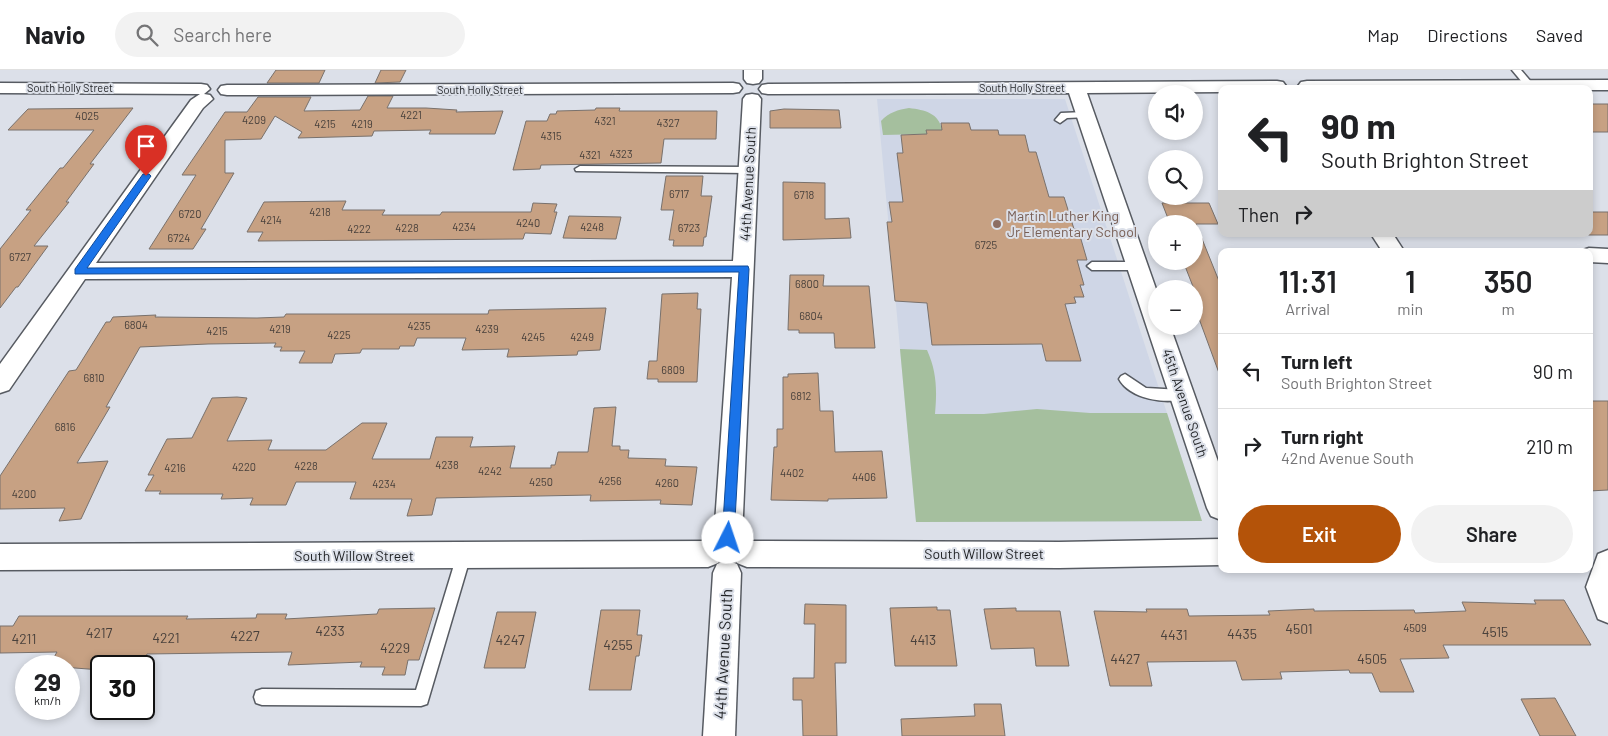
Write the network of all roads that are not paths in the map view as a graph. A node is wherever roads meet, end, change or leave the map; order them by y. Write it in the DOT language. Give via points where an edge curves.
graph roads {
  1 [pos="234,70"];
  2 [pos="435,70"];
  3 [pos="1516,70"];
  4 [pos="1282,81"];
  5 [pos="752,85"];
  6 [pos="1305,85"];
  7 [pos="1529,85"];
  8 [pos="1593,85"];
  9 [pos="1608,85"];
  10 [pos="224,87"];
  11 [pos="0,88"];
  12 [pos="1076,88"];
  13 [pos="426,90"];
  14 [pos="202,94"];
  15 [pos="1085,115"];
  16 [pos="1060,120"];
  17 [pos="580,169"];
  18 [pos="748,170"];
  19 [pos="1384,237"];
  20 [pos="1391,248"];
  21 [pos="1593,255"];
  22 [pos="1608,256"];
  23 [pos="1092,266"];
  24 [pos="1137,266"];
  25 [pos="744,269"];
  26 [pos="79,271"];
  27 [pos="1148,298"];
  28 [pos="1161,335"];
  29 [pos="1125,378"];
  30 [pos="0,384"];
  31 [pos="1182,395"];
  32 [pos="1218,499"];
  33 [pos="1218,552"];
  34 [pos="464,555"];
  35 [pos="728,555"];
  36 [pos="0,557"];
  37 [pos="1608,563"];
  38 [pos="1608,610"];
  39 [pos="262,697"];
  40 [pos="719,736"];
  1 -- 10 [label="street"];
  2 -- 13 [label="street"];
  3 -- 7 [label="lane"];
  4 -- 6 [label="street" via="1300,81"];
  4 -- 12 [label="street, South Holly Street"];
  5 -- 12 [label="street, South Holly Street"];
  5 -- 13 [label="street, South Holly Street"];
  5 -- 18 [label="street, 44th Avenue South"];
  8 -- 9 [label="street"];
  10 -- 13 [label="street, South Holly Street"];
  10 -- 14 [label="street, South Holly Street" via="212,84"];
  11 -- 14 [label="street, South Holly Street"];
  12 -- 15 [label="street"];
  14 -- 26 [label="street"];
  15 -- 16 [label="lane" via="1064,115"];
  15 -- 24 [label="street"];
  17 -- 18 [label="lane"];
  18 -- 25 [label="street, 44th Avenue South"];
  19 -- 20 [label="street"];
  21 -- 22 [label="street"];
  23 -- 24 [label="lane"];
  24 -- 27 [label="street"];
  25 -- 26 [label="street"];
  25 -- 35 [label="street, 44th Avenue South"];
  26 -- 30 [label="street"];
  28 -- 31 [label="street, 45th Avenue South"];
  29 -- 31 [label="lane" via="1140,392"];
  31 -- 32 [label="street, 45th Avenue South"];
  33 -- 35 [label="street, South Willow Street"];
  34 -- 35 [label="street, South Willow Street"];
  34 -- 36 [label="street, South Willow Street"];
  34 -- 39 [label="lane" via="421,698"];
  35 -- 40 [label="street, 44th Avenue South"];
  37 -- 38 [label="street" via="1601,587"];
}
